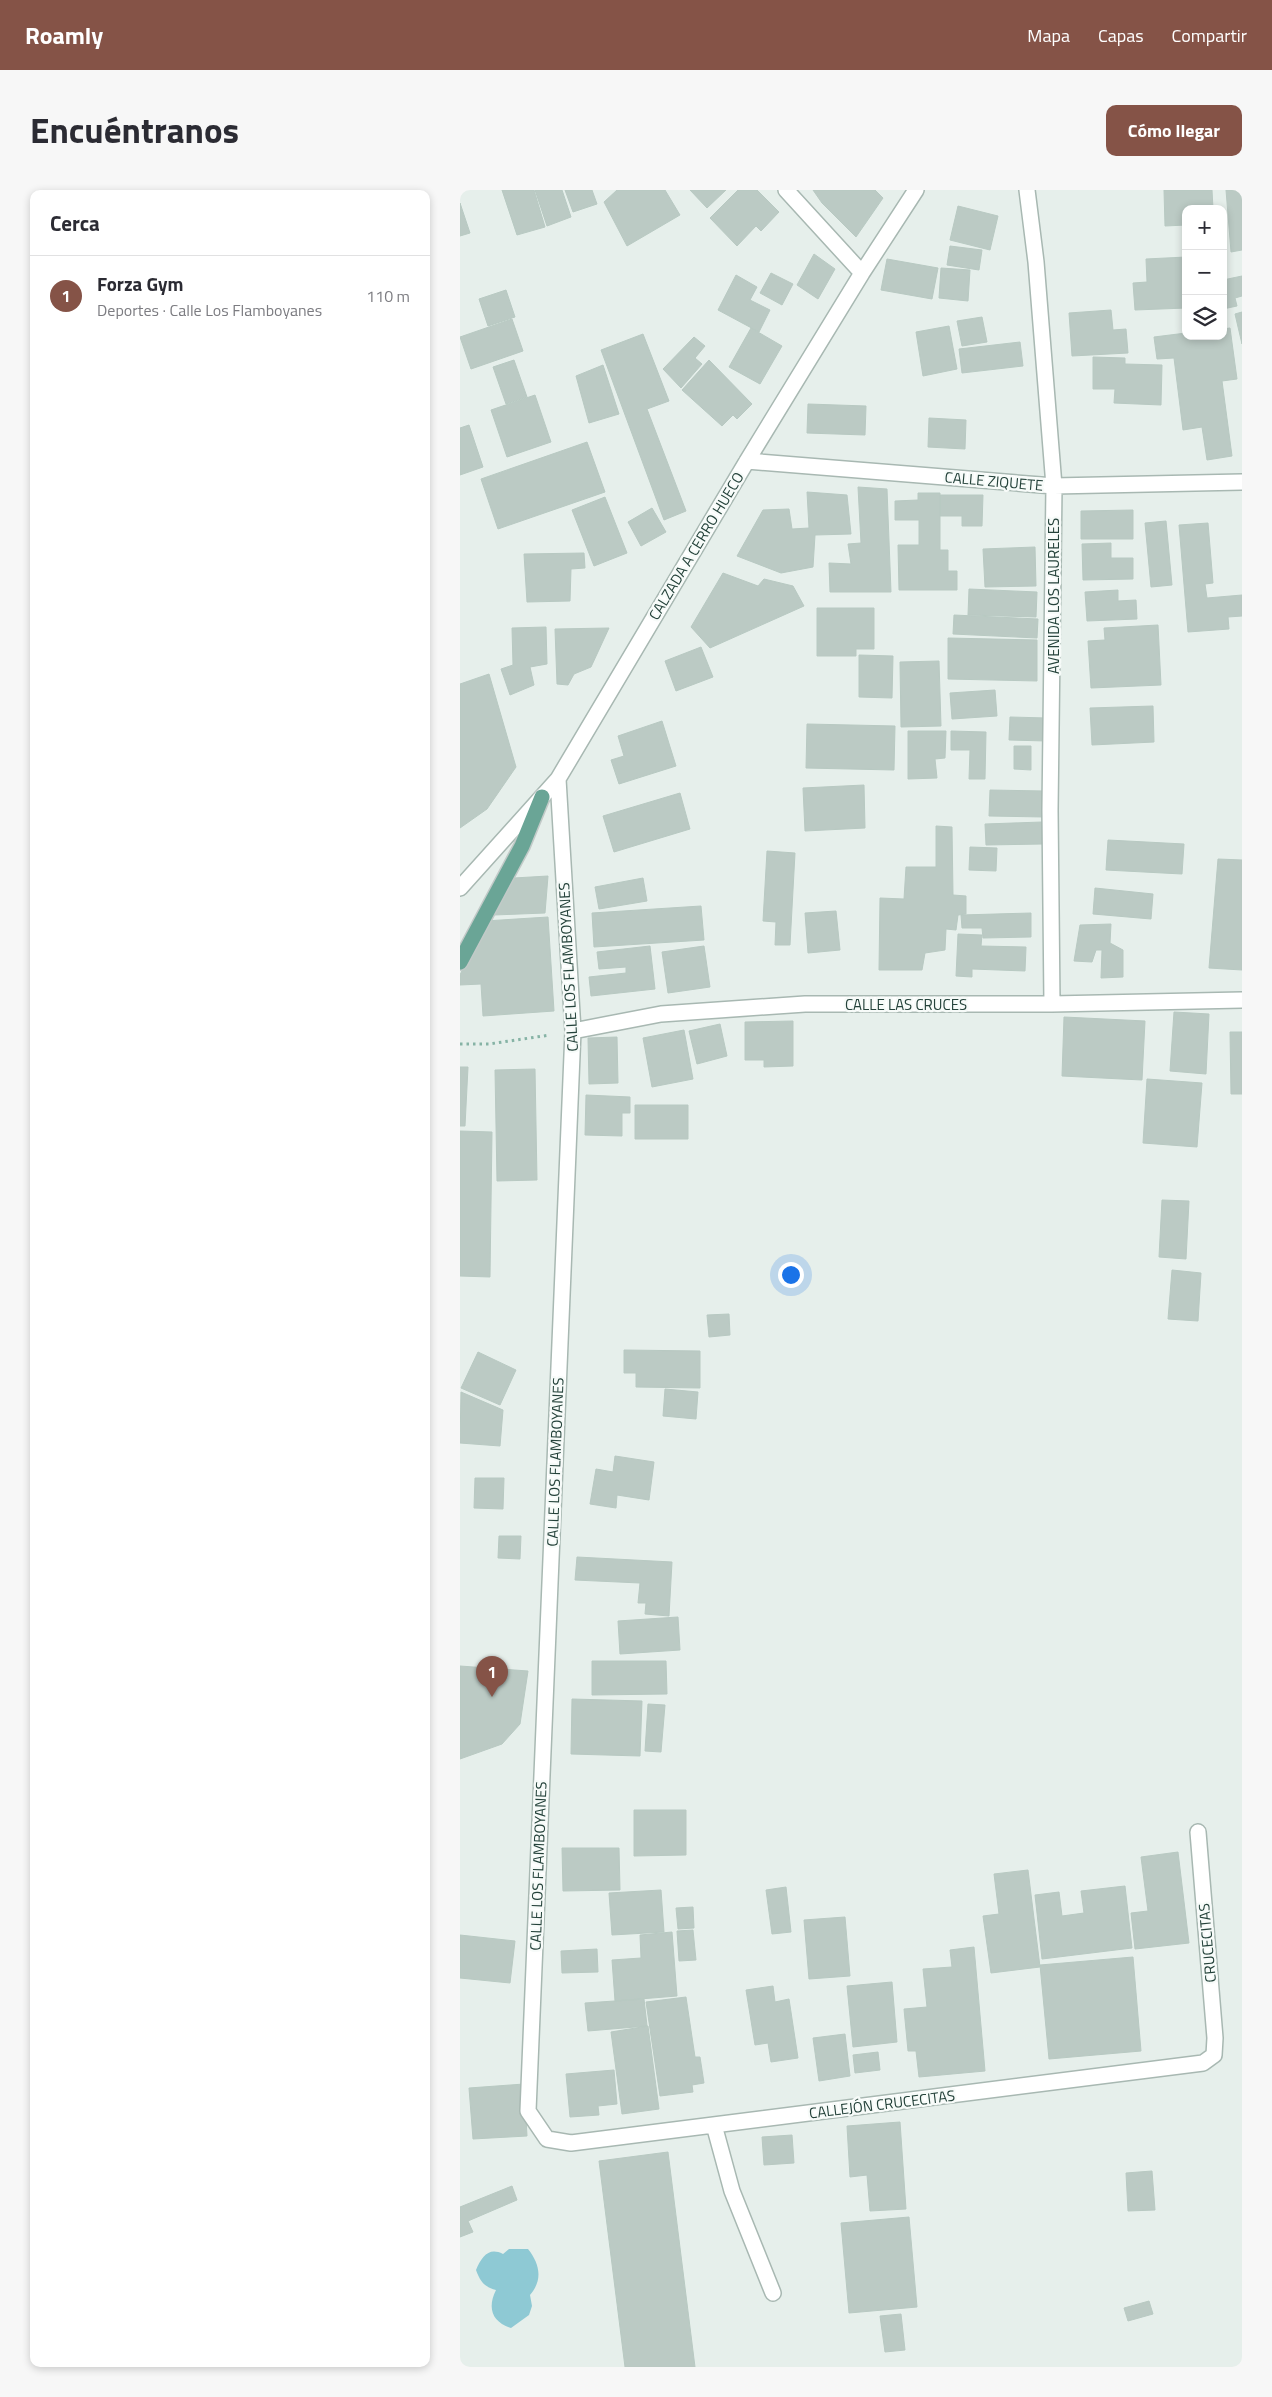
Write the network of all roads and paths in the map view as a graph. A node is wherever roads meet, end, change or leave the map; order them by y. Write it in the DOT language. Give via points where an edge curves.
graph roads {
  1 [pos="786,190"];
  2 [pos="916,190"];
  3 [pos="1027,190"];
  4 [pos="862,273"];
  5 [pos="747,461"];
  6 [pos="1242,482"];
  7 [pos="1054,486"];
  8 [pos="558,778"];
  9 [pos="542,797"];
  10 [pos="460,888"];
  11 [pos="460,962"];
  12 [pos="1242,1000"];
  13 [pos="1052,1004"];
  14 [pos="573,1031"];
  15 [pos="460,1044"];
  16 [pos="1198,1832"];
  17 [pos="1214,2055"];
  18 [pos="714,2125"];
  19 [pos="547,2139"];
  20 [pos="773,2293"];
  1 -- 4 [label="street"];
  2 -- 4 [label="street, CALZADA A CERRO HUECO"];
  3 -- 7 [label="street, AVENIDA LOS LAURELES"];
  4 -- 5 [label="street, CALZADA A CERRO HUECO"];
  5 -- 7 [label="street, CALLE ZIQUETE"];
  5 -- 8 [label="street, CALZADA A CERRO HUECO"];
  6 -- 7 [label="street, CALLE ZIQUETE"];
  7 -- 13 [label="street, AVENIDA LOS LAURELES" via="1050,810"];
  8 -- 9 [label="street, CALZADA A CERRO HUECO"];
  8 -- 14 [label="street, CALLE LOS FLAMBOYANES"];
  9 -- 10 [label="street, CALZADA A CERRO HUECO"];
  9 -- 11 [label="main road" via="522,846"];
  12 -- 13 [label="street, CALLE LAS CRUCES"];
  13 -- 14 [label="street, CALLE LAS CRUCES" via="805,1004 661,1014"];
  14 -- 15 [label="path" via="489,1044"];
  14 -- 19 [label="street, CALLE LOS FLAMBOYANES" via="528,2111"];
  16 -- 17 [label="street, CRUCECITAS"];
  17 -- 18 [label="street, CALLEJÓN CRUCECITAS" via="1203,2063"];
  18 -- 19 [label="street, CALLEJÓN CRUCECITAS" via="572,2143"];
  18 -- 20 [label="street" via="732,2191"];
}
